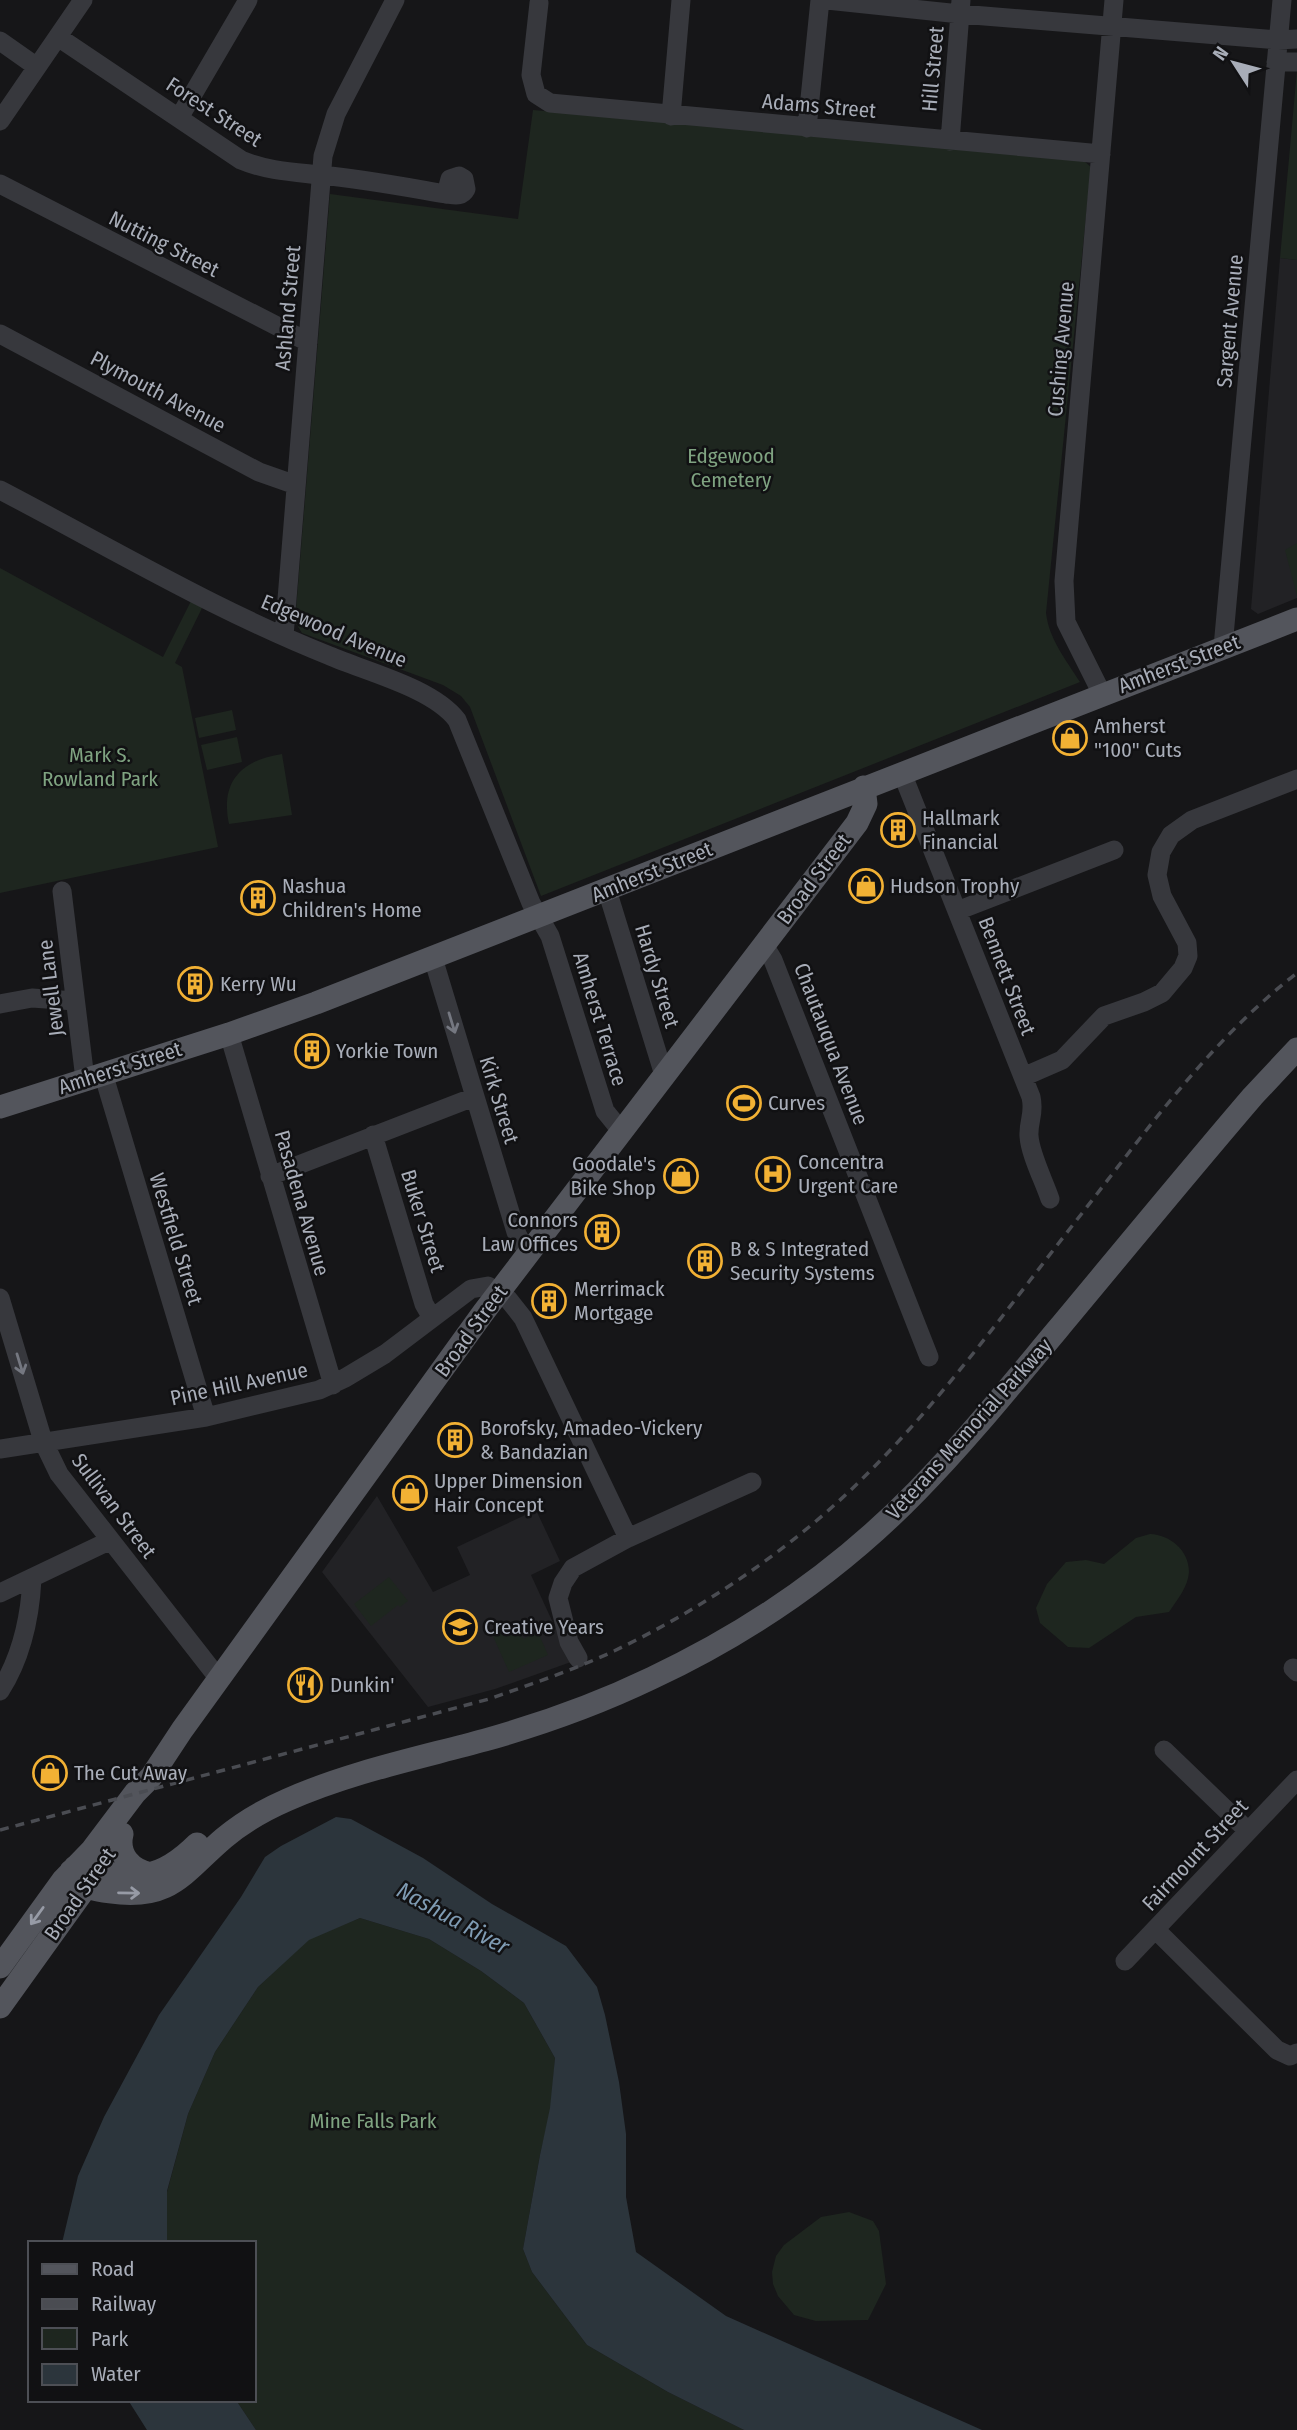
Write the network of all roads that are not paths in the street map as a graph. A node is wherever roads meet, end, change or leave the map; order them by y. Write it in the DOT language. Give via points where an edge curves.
graph roads {
  1 [pos="83,0"];
  2 [pos="248,0"];
  3 [pos="395,0"];
  4 [pos="681,0"];
  5 [pos="820,0"];
  6 [pos="827,0"];
  7 [pos="1114,0"];
  8 [pos="1282,0"];
  9 [pos="539,3"];
  10 [pos="961,7"];
  11 [pos="1112,27"];
  12 [pos="58,37"];
  13 [pos="1287,39"];
  14 [pos="0,41"];
  15 [pos="1276,62"];
  16 [pos="1297,62"];
  17 [pos="37,67"];
  18 [pos="671,116"];
  19 [pos="179,118"];
  20 [pos="0,121"];
  21 [pos="807,128"];
  22 [pos="950,141"];
  23 [pos="1101,155"];
  24 [pos="322,175"];
  25 [pos="0,184"];
  26 [pos="446,194"];
  27 [pos="0,334"];
  28 [pos="308,342"];
  29 [pos="296,485"];
  30 [pos="0,490"];
  31 [pos="1297,619"];
  32 [pos="284,636"];
  33 [pos="1223,647"];
  34 [pos="1102,694"];
  35 [pos="902,772"];
  36 [pos="1297,779"];
  37 [pos="864,787"];
  38 [pos="1114,850"];
  39 [pos="607,890"];
  40 [pos="62,891"];
  41 [pos="957,911"];
  42 [pos="539,916"];
  43 [pos="764,945"];
  44 [pos="433,958"];
  45 [pos="75,1001"];
  46 [pos="0,1004"];
  47 [pos="229,1034"];
  48 [pos="1297,1049"];
  49 [pos="664,1075"];
  50 [pos="94,1076"];
  51 [pos="1023,1077"];
  52 [pos="474,1097"];
  53 [pos="0,1107"];
  54 [pos="622,1132"];
  55 [pos="373,1135"];
  56 [pos="270,1175"];
  57 [pos="1050,1199"];
  58 [pos="530,1251"];
  59 [pos="499,1292"];
  60 [pos="0,1298"];
  61 [pos="432,1318"];
  62 [pos="929,1357"];
  63 [pos="333,1384"];
  64 [pos="206,1417"];
  65 [pos="43,1441"];
  66 [pos="0,1449"];
  67 [pos="752,1482"];
  68 [pos="628,1538"];
  69 [pos="109,1541"];
  70 [pos="32,1579"];
  71 [pos="0,1593"];
  72 [pos="578,1658"];
  73 [pos="219,1679"];
  74 [pos="0,1691"];
  75 [pos="1164,1750"];
  76 [pos="403,1760"];
  77 [pos="151,1777"];
  78 [pos="1297,1780"];
  79 [pos="1248,1831"];
  80 [pos="122,1834"];
  81 [pos="82,1874"];
  82 [pos="151,1874"];
  83 [pos="1156,1930"];
  84 [pos="1125,1961"];
  85 [pos="0,1967"];
  86 [pos="0,2007"];
  87 [pos="1293,2054"];
  1 -- 12 [label="street"];
  2 -- 19 [label="street"];
  3 -- 24 [label="street, Ashland Street" via="336,114 326,141"];
  4 -- 18 [label="street"];
  5 -- 21 [label="street"];
  6 -- 10 [label="street"];
  7 -- 11 [label="street, Cushing Avenue"];
  8 -- 13 [label="street, Sargent Avenue"];
  9 -- 18 [label="street, Adams Street" via="531,75 543,101"];
  10 -- 11 [label="street"];
  10 -- 22 [label="street, Hill Street"];
  11 -- 13 [label="street"];
  11 -- 23 [label="street, Cushing Avenue"];
  12 -- 17 [label="street"];
  12 -- 19 [label="street, Forest Street"];
  13 -- 15 [label="street, Sargent Avenue"];
  14 -- 17 [label="street"];
  15 -- 16 [label="street"];
  15 -- 33 [label="street, Sargent Avenue"];
  17 -- 20 [label="street"];
  18 -- 21 [label="street, Adams Street"];
  19 -- 24 [label="street, Forest Street" via="255,166"];
  21 -- 22 [label="street, Adams Street"];
  22 -- 23 [label="street, Adams Street"];
  23 -- 34 [label="street, Cushing Avenue" via="1064,610"];
  24 -- 26 [label="street, Forest Street"];
  24 -- 28 [label="street, Ashland Street"];
  25 -- 28 [label="street, Nutting Street"];
  27 -- 29 [label="street, Plymouth Avenue" via="259,472"];
  28 -- 29 [label="street, Ashland Street"];
  29 -- 32 [label="street, Ashland Street"];
  30 -- 32 [label="street, Edgewood Avenue"];
  31 -- 33 [label="main road, Amherst Street"];
  32 -- 42 [label="street, Edgewood Avenue" via="421,692 451,712"];
  33 -- 34 [label="main road, Amherst Street"];
  34 -- 35 [label="main road, Amherst Street"];
  35 -- 37 [label="main road, Amherst Street"];
  35 -- 41 [label="street, Bennett Street"];
  36 -- 51 [label="street" via="1192,820 1171,835 1161,852 1157,875 1162,896 1187,943 1183,968 1162,993 1104,1016 1062,1060"];
  37 -- 39 [label="main road, Amherst Street"];
  37 -- 43 [label="main road, Broad Street" via="866,804 859,820"];
  38 -- 41 [label="street"];
  39 -- 42 [label="main road, Amherst Street"];
  39 -- 49 [label="street, Hardy Street"];
  40 -- 45 [label="street, Jewell Lane"];
  41 -- 51 [label="street, Bennett Street"];
  42 -- 44 [label="main road, Amherst Street"];
  42 -- 54 [label="street, Amherst Terrace" via="550,936 605,1111"];
  43 -- 49 [label="main road, Broad Street"];
  43 -- 62 [label="street, Chautauqua Avenue"];
  44 -- 47 [label="main road, Amherst Street"];
  44 -- 52 [label="street, Kirk Street, one-way"];
  45 -- 46 [label="street" via="32,998"];
  45 -- 50 [label="street, Jewell Lane"];
  47 -- 50 [label="main road, Amherst Street"];
  47 -- 56 [label="street, Pasadena Avenue"];
  48 -- 76 [label="main road, Veterans Memorial Parkway" via="948,1458 898,1510 831,1568 735,1634 626,1690 511,1732"];
  49 -- 54 [label="main road, Broad Street"];
  50 -- 53 [label="main road, Amherst Street"];
  50 -- 64 [label="street, Westfield Street"];
  51 -- 57 [label="street, Bennett Street" via="1033,1107 1030,1140"];
  52 -- 55 [label="street"];
  52 -- 58 [label="street, Kirk Street" via="516,1232"];
  54 -- 58 [label="main road, Broad Street"];
  55 -- 56 [label="street"];
  55 -- 61 [label="street, Buker Street"];
  56 -- 63 [label="street, Pasadena Avenue"];
  58 -- 59 [label="main road, Broad Street"];
  59 -- 61 [label="street, Pine Hill Avenue" via="488,1286 475,1287"];
  59 -- 68 [label="street" via="523,1318"];
  59 -- 73 [label="main road, Broad Street"];
  60 -- 65 [label="street, Sullivan Street, one-way"];
  61 -- 63 [label="street, Pine Hill Avenue" via="385,1354"];
  63 -- 64 [label="street, Pine Hill Avenue"];
  64 -- 65 [label="street, Pine Hill Avenue"];
  65 -- 66 [label="street, Pine Hill Avenue"];
  65 -- 69 [label="street, Sullivan Street" via="59,1474"];
  67 -- 68 [label="street"];
  68 -- 72 [label="street" via="573,1569 563,1583 560,1611"];
  69 -- 70 [label="street"];
  69 -- 73 [label="street, Sullivan Street"];
  70 -- 71 [label="street"];
  70 -- 74 [label="street" via="18,1654"];
  73 -- 77 [label="main road, Broad Street"];
  75 -- 79 [label="street"];
  81 -- 76 [label="main road, Veterans Memorial Parkway, one-way" via="134,1894 161,1889 183,1877 227,1836 265,1810"];
  76 -- 82 [label="main road, Veterans Memorial Parkway" via="325,1771 278,1787 230,1815 177,1862"];
  77 -- 80 [label="main road, Broad Street" via="144,1799"];
  77 -- 81 [label="main road, Broad Street" via="92,1850"];
  78 -- 79 [label="street, Fairmount Street"];
  79 -- 83 [label="street, Fairmount Street"];
  80 -- 81 [label="main road, Broad Street"];
  80 -- 82 [label="main road" via="124,1857"];
  81 -- 82 [label="main road, Veterans Memorial Parkway"];
  81 -- 85 [label="main road, Broad Street, one-way"];
  81 -- 86 [label="main road, Broad Street"];
  83 -- 84 [label="street, Fairmount Street"];
  83 -- 87 [label="street" via="1277,2050"];
}
